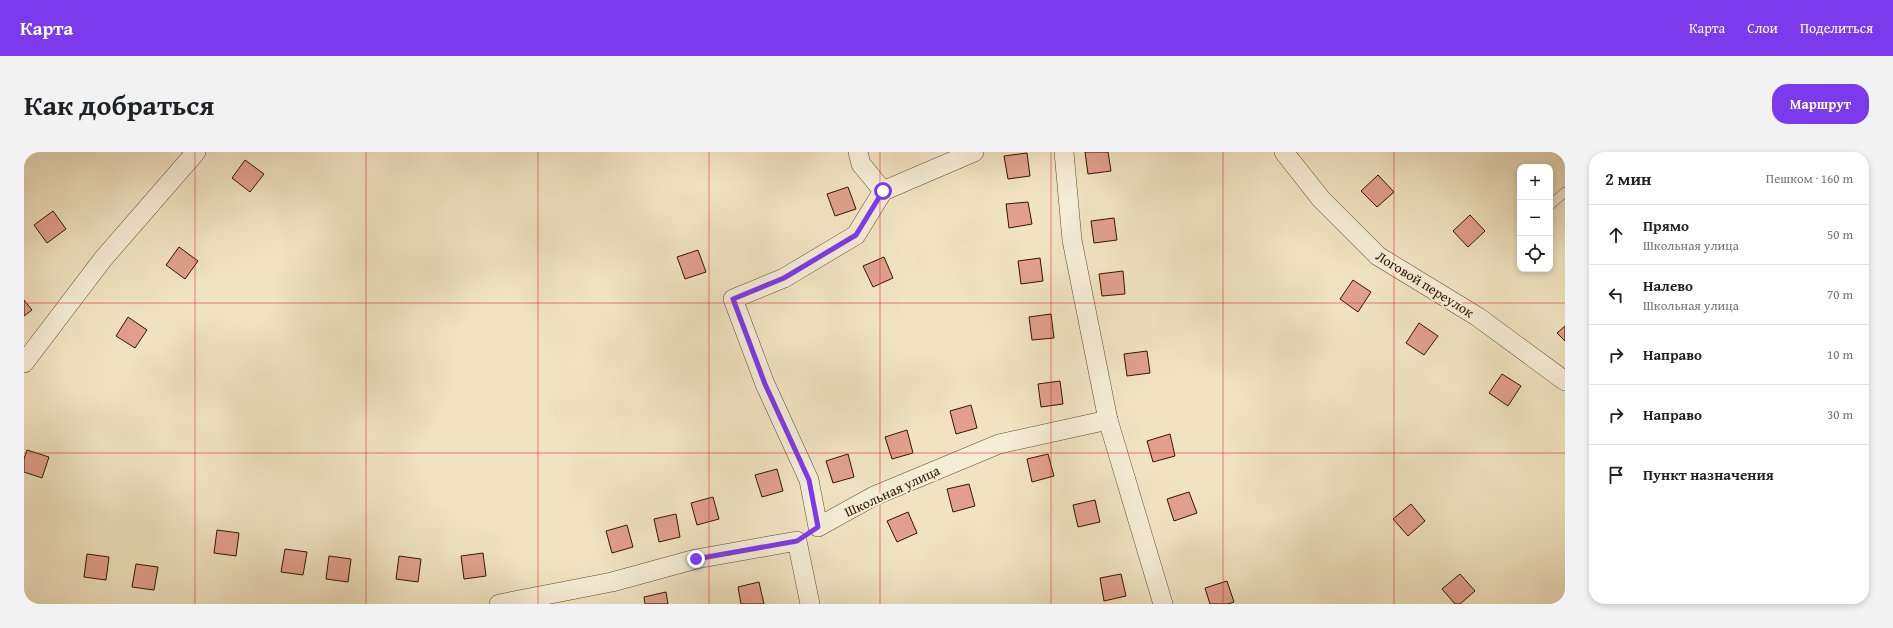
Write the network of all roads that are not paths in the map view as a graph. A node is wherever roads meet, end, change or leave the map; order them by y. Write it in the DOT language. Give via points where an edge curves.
graph roads {
  1 [pos="196,152"];
  2 [pos="858,152"];
  3 [pos="974,152"];
  4 [pos="1064,152"];
  5 [pos="1284,152"];
  6 [pos="883,191"];
  7 [pos="1565,192"];
  8 [pos="1553,202"];
  9 [pos="24,363"];
  10 [pos="1565,381"];
  11 [pos="1108,420"];
  12 [pos="818,527"];
  13 [pos="797,541"];
  14 [pos="499,604"];
  15 [pos="810,604"];
  16 [pos="1163,604"];
  1 -- 9 [label="street" via="103,259"];
  2 -- 6 [label="street" via="861,164"];
  3 -- 6 [label="street"];
  4 -- 11 [label="street" via="1072,240"];
  5 -- 10 [label="street, Логовой переулок" via="1321,199 1378,256 1478,317"];
  6 -- 12 [label="street" via="856,235 784,278 733,299 765,384 809,480"];
  7 -- 8 [label="lane"];
  11 -- 12 [label="street, Школьная улица" via="999,444 874,496"];
  11 -- 16 [label="street"];
  12 -- 13 [label="street, Школьная улица"];
  13 -- 14 [label="street" via="696,559 612,582"];
  13 -- 15 [label="street"];
}
